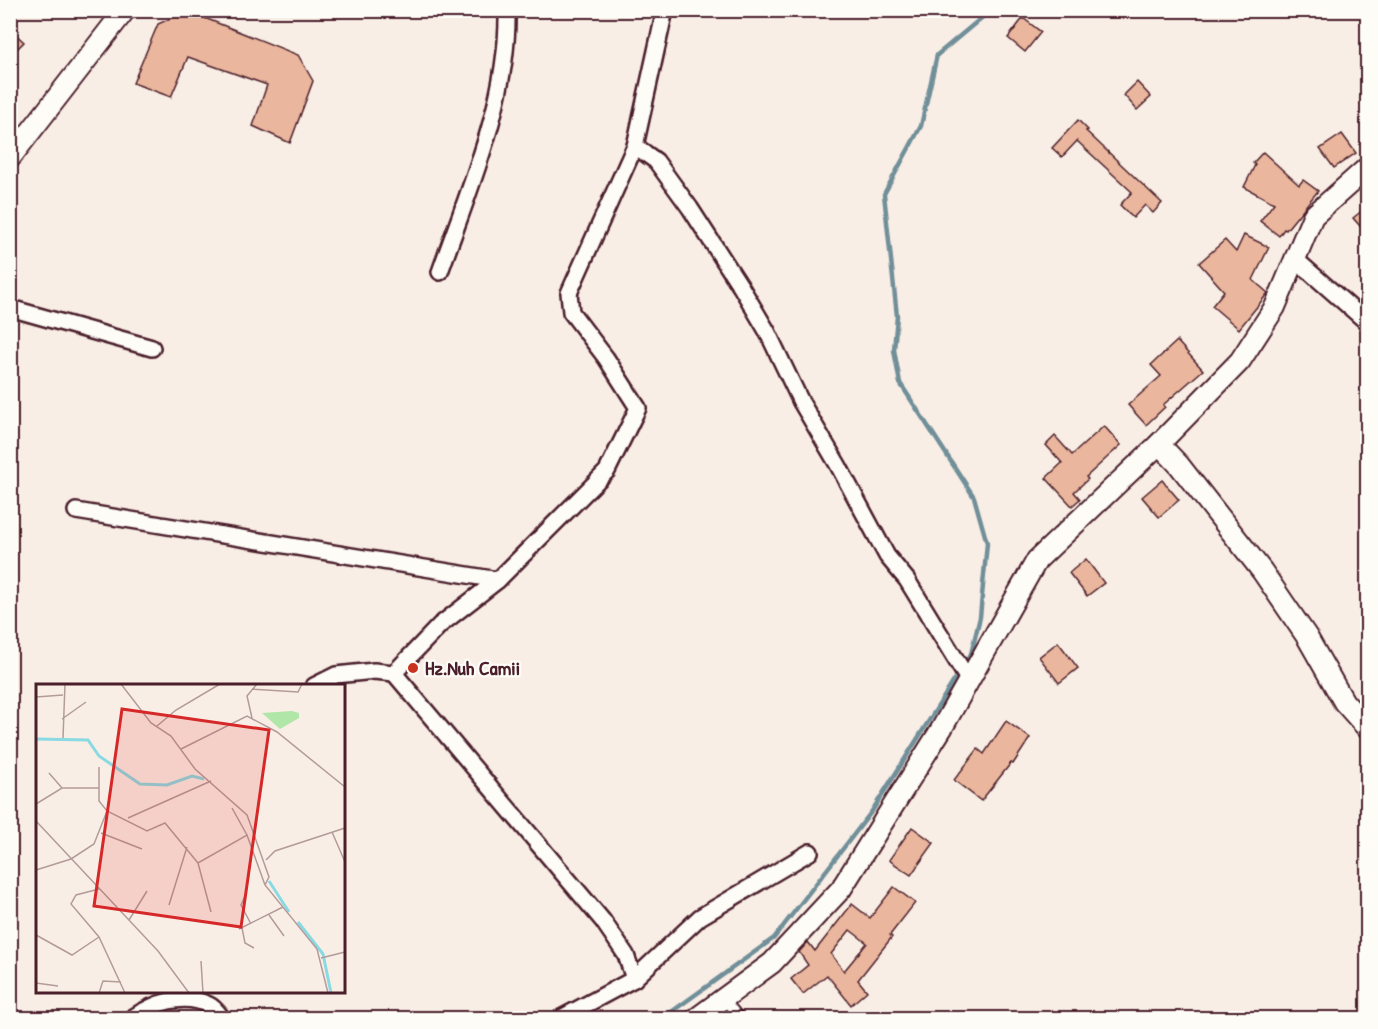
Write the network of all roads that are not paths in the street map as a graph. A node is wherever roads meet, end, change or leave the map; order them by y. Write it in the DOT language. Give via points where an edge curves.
graph roads {
  1 [pos="507,10"];
  2 [pos="665,10"];
  3 [pos="124,11"];
  4 [pos="635,146"];
  5 [pos="10,158"];
  6 [pos="1368,167"];
  7 [pos="1295,259"];
  8 [pos="440,272"];
  9 [pos="10,308"];
  10 [pos="1368,323"];
  11 [pos="152,348"];
  12 [pos="1159,444"];
  13 [pos="76,511"];
  14 [pos="498,580"];
  15 [pos="394,673"];
  16 [pos="969,681"];
  17 [pos="318,684"];
  18 [pos="1368,729"];
  19 [pos="810,852"];
  20 [pos="634,979"];
  21 [pos="724,999"];
  22 [pos="132,1018"];
  23 [pos="222,1018"];
  24 [pos="561,1018"];
  25 [pos="697,1018"];
  26 [pos="740,1018"];
  1 -- 8 [label="street" via="503,73 482,153"];
  2 -- 4 [label="street"];
  3 -- 5 [label="street"];
  4 -- 14 [label="street" via="569,292 571,312 638,408 607,471"];
  4 -- 16 [label="street" via="656,161 741,287 887,556 907,580"];
  6 -- 7 [label="street" via="1313,216"];
  7 -- 10 [label="street"];
  7 -- 12 [label="street" via="1275,308 1240,361"];
  9 -- 11 [label="street"];
  12 -- 16 [label="street" via="1037,561"];
  12 -- 18 [label="street" via="1262,571 1307,637 1344,702"];
  13 -- 14 [label="street"];
  14 -- 15 [label="street" via="440,625"];
  15 -- 17 [label="street" via="336,675"];
  15 -- 20 [label="street" via="603,921 626,955"];
  16 -- 21 [label="street" via="841,889 772,963"];
  19 -- 20 [label="street" via="700,916"];
  20 -- 24 [label="street"];
  21 -- 25 [label="street"];
  21 -- 26 [label="lane"];
  22 -- 23 [label="street" via="180,998 211,1005"];
}
